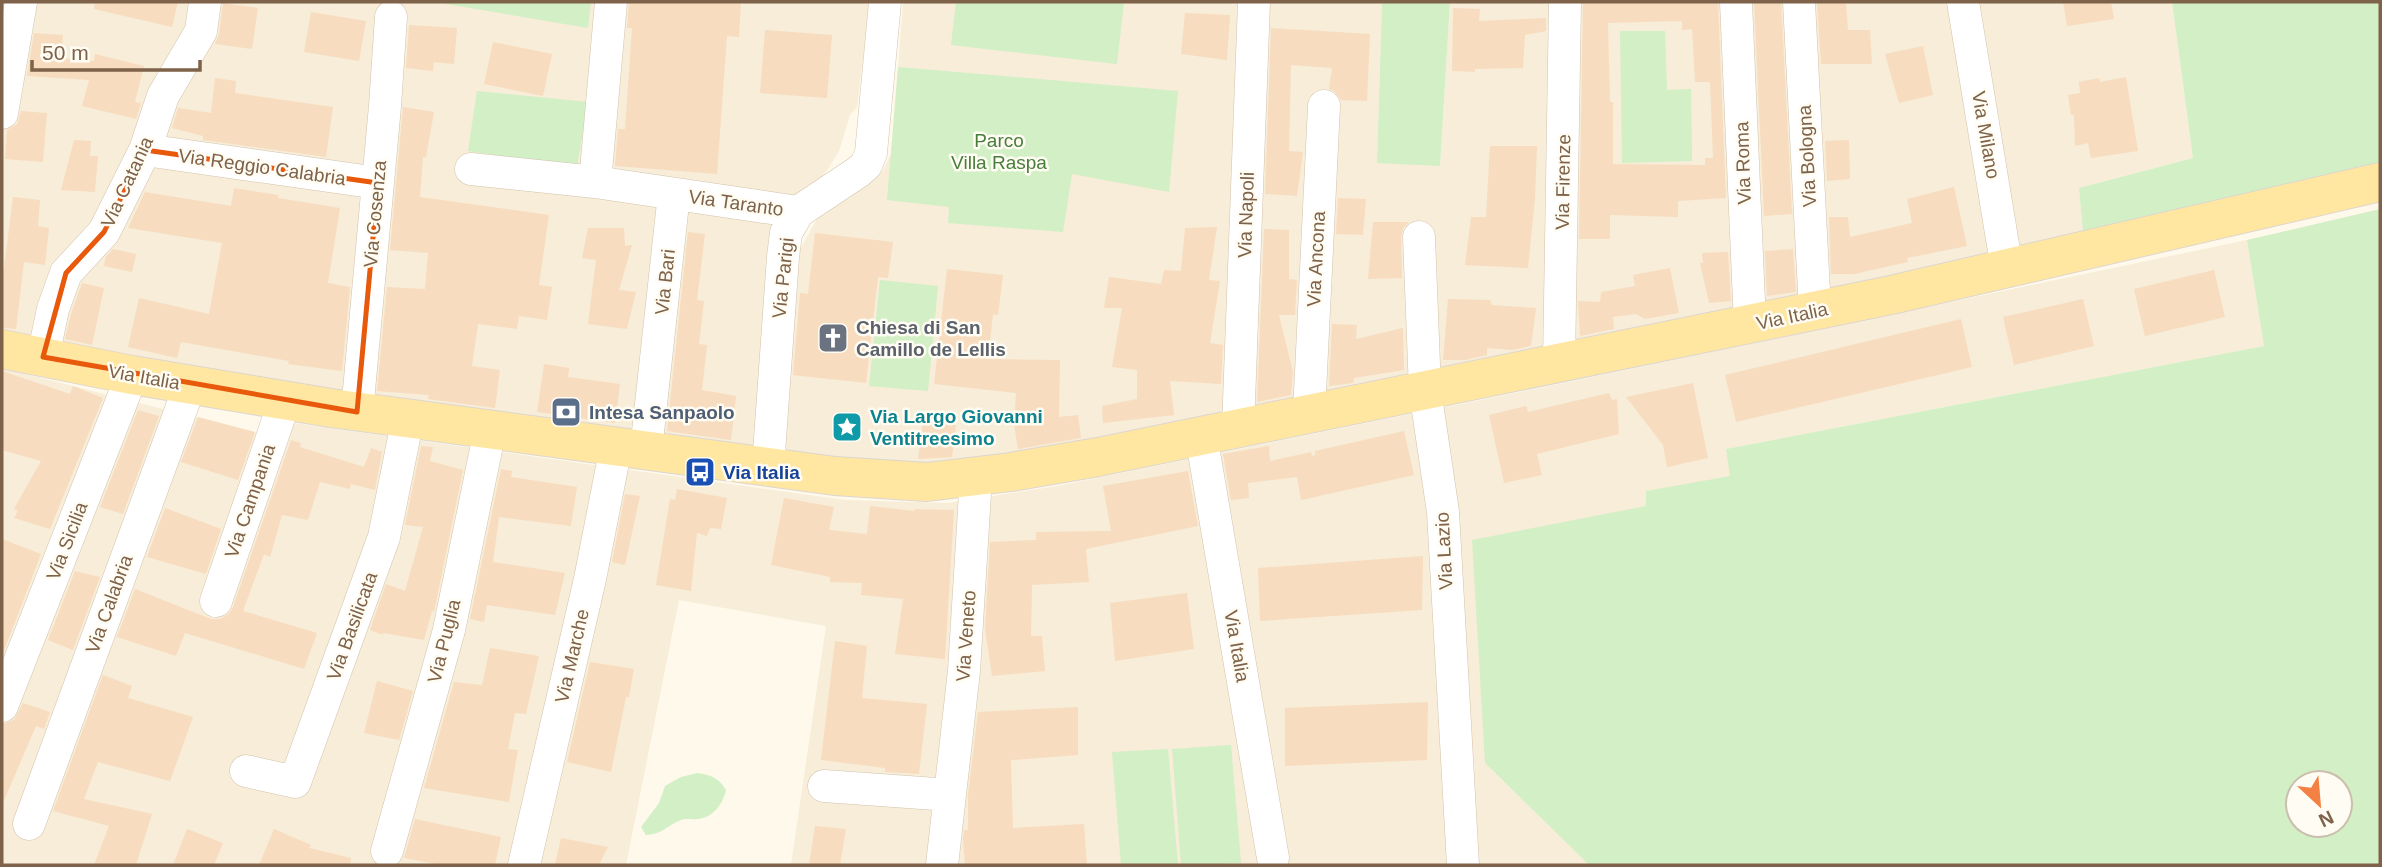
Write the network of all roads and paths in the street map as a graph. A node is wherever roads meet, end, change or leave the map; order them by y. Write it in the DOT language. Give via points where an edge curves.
graph roads {
  1 [pos="21,2"];
  2 [pos="205,2"];
  3 [pos="611,2"];
  4 [pos="885,2"];
  5 [pos="1254,2"];
  6 [pos="1565,2"];
  7 [pos="1736,2"];
  8 [pos="1799,2"];
  9 [pos="1963,2"];
  10 [pos="391,17"];
  11 [pos="1324,106"];
  12 [pos="2,113"];
  13 [pos="145,150"];
  14 [pos="471,169"];
  15 [pos="595,182"];
  16 [pos="2380,182"];
  17 [pos="378,183"];
  18 [pos="674,194"];
  19 [pos="798,212"];
  20 [pos="1419,237"];
  21 [pos="2007,269"];
  22 [pos="1815,311"];
  23 [pos="1750,325"];
  24 [pos="2,349"];
  25 [pos="43,357"];
  26 [pos="1559,363"];
  27 [pos="132,375"];
  28 [pos="190,385"];
  29 [pos="1424,390"];
  30 [pos="285,400"];
  31 [pos="357,412"];
  32 [pos="1309,413"];
  33 [pos="408,418"];
  34 [pos="1238,428"];
  35 [pos="490,430"];
  36 [pos="1201,435"];
  37 [pos="631,448"];
  38 [pos="768,467"];
  39 [pos="976,477"];
  40 [pos="216,601"];
  41 [pos="2,706"];
  42 [pos="246,771"];
  43 [pos="824,786"];
  44 [pos="950,795"];
  45 [pos="29,824"];
  46 [pos="387,851"];
  47 [pos="1273,858"];
  48 [pos="524,865"];
  49 [pos="942,865"];
  50 [pos="1463,865"];
  1 -- 12 [label="street"];
  2 -- 13 [label="street, Via Catania" via="201,31 163,96"];
  3 -- 15 [label="street"];
  4 -- 19 [label="street, Via Parigi" via="871,153 858,172"];
  5 -- 34 [label="street, Via Napoli"];
  6 -- 26 [label="street, Via Firenze"];
  7 -- 23 [label="street, Via Roma"];
  8 -- 22 [label="street, Via Bologna"];
  9 -- 21 [label="street, Via Milano"];
  10 -- 17 [label="street, Via Cosenza"];
  11 -- 32 [label="street, Via Ancona"];
  13 -- 17 [label="street, Via Reggio Calabria"];
  13 -- 25 [label="street, Via Catania" via="104,232 66,273"];
  14 -- 15 [label="street"];
  15 -- 18 [label="street"];
  16 -- 21 [label="main road, Via Italia"];
  17 -- 31 [label="street, Via Cosenza"];
  18 -- 19 [label="street, Via Taranto"];
  18 -- 37 [label="street, Via Bari"];
  19 -- 38 [label="street, Via Parigi" via="786,233 782,257"];
  20 -- 29 [label="street, Via Lazio"];
  21 -- 22 [label="main road, Via Italia"];
  22 -- 23 [label="main road, Via Italia"];
  23 -- 26 [label="main road, Via Italia"];
  24 -- 25 [label="main road, Via Italia"];
  25 -- 27 [label="main road, Via Italia"];
  26 -- 29 [label="main road, Via Italia"];
  27 -- 28 [label="main road, Via Italia"];
  27 -- 41 [label="street, Via Sicilia"];
  28 -- 30 [label="main road, Via Italia"];
  28 -- 45 [label="street, Via Calabria"];
  29 -- 32 [label="main road, Via Italia"];
  29 -- 50 [label="street, Via Lazio" via="1443,512"];
  30 -- 31 [label="main road, Via Italia"];
  30 -- 40 [label="street, Via Campania"];
  31 -- 33 [label="main road, Via Italia"];
  32 -- 34 [label="main road, Via Italia"];
  33 -- 35 [label="main road, Via Italia"];
  33 -- 42 [label="street, Via Basilicata" via="384,537 295,782"];
  34 -- 36 [label="main road, Via Italia"];
  35 -- 37 [label="main road, Via Italia"];
  35 -- 46 [label="street, Via Puglia" via="449,631"];
  36 -- 39 [label="main road, Via Italia"];
  36 -- 47 [label="street, Via Italia"];
  37 -- 38 [label="main road, Via Italia"];
  37 -- 48 [label="street, Via Marche" via="590,579"];
  38 -- 39 [label="main road, Via Italia" via="883,481"];
  39 -- 44 [label="street, Via Veneto" via="964,671"];
  43 -- 44 [label="street"];
  44 -- 49 [label="street, Via Veneto"];
}
